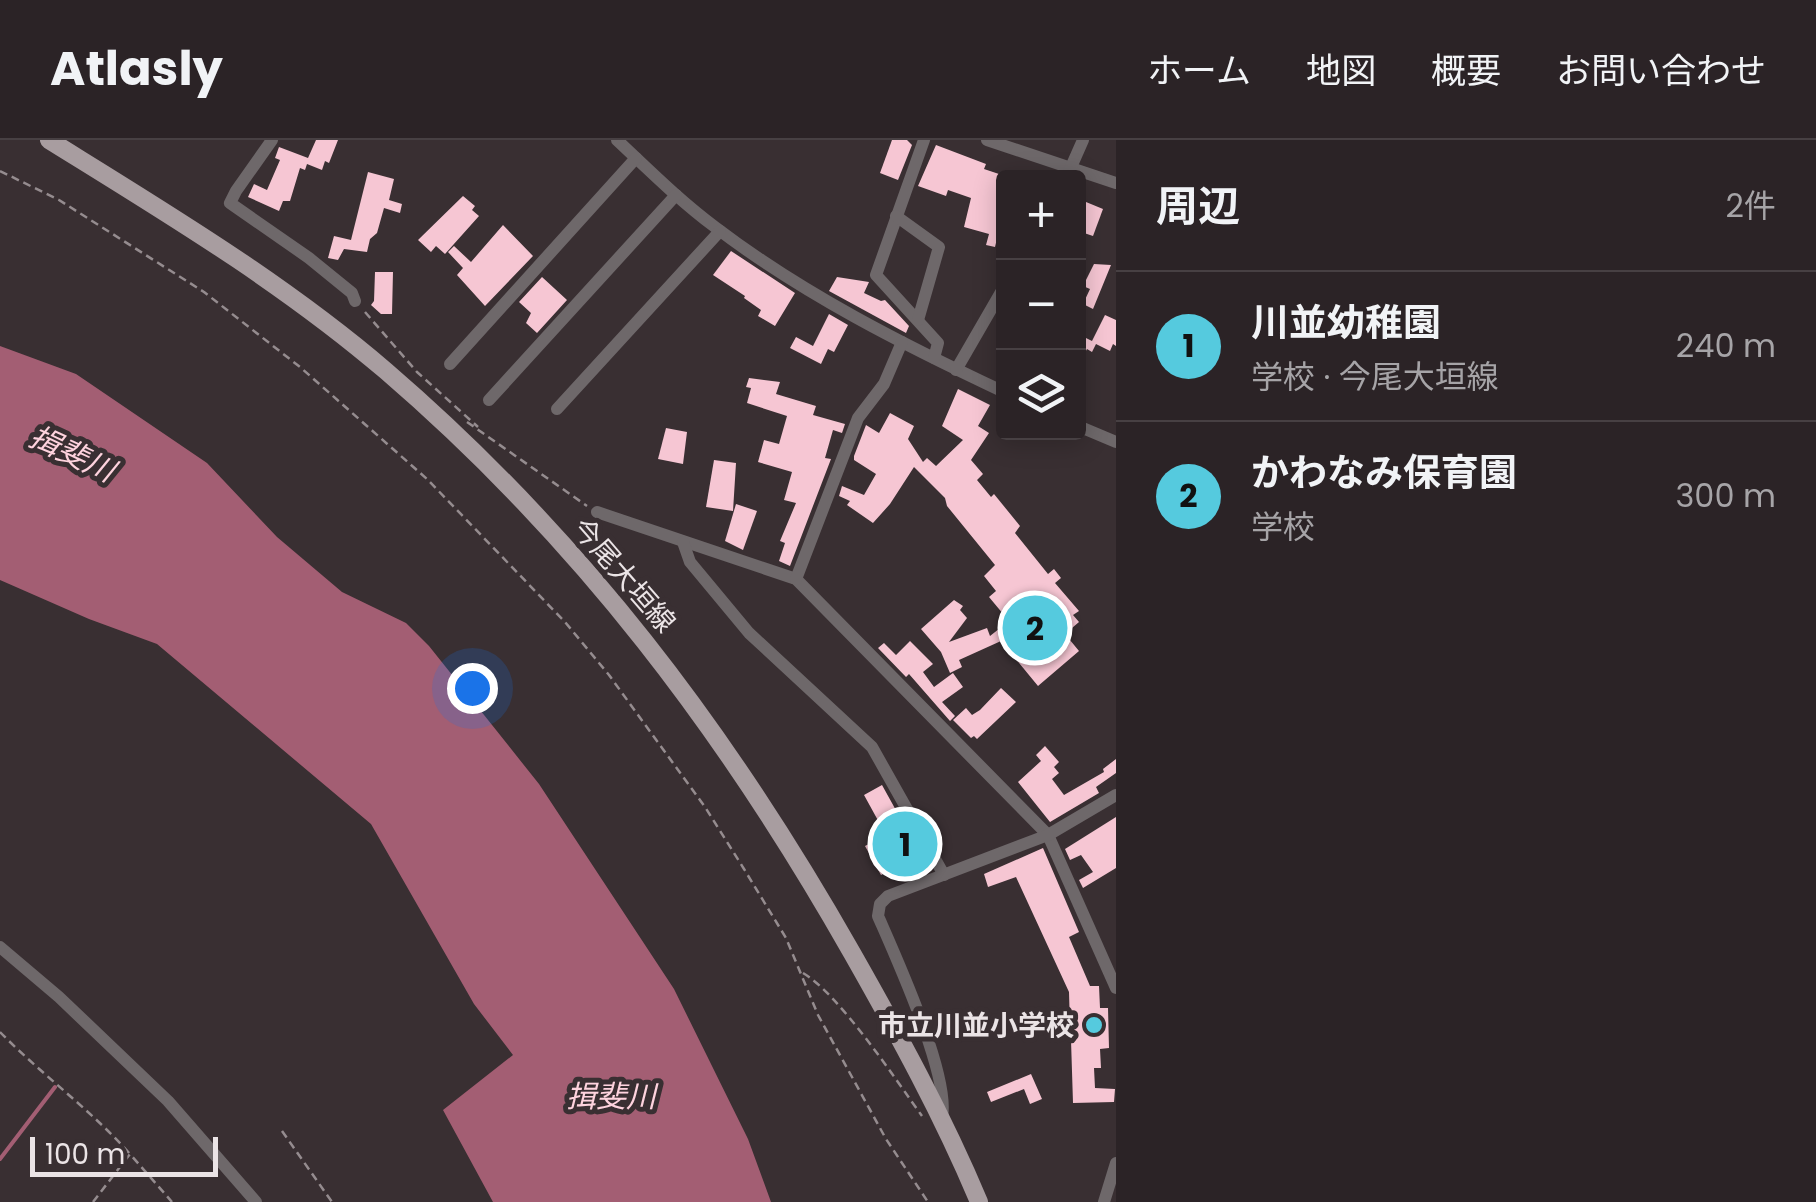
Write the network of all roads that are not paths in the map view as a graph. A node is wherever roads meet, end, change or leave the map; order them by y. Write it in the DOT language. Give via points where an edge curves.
graph roads {
  1 [pos="49,140"];
  2 [pos="272,140"];
  3 [pos="616,140"];
  4 [pos="924,140"];
  5 [pos="986,140"];
  6 [pos="1084,140"];
  7 [pos="636,158"];
  8 [pos="1058,170"];
  9 [pos="1070,170"];
  10 [pos="1086,177"];
  11 [pos="1116,183"];
  12 [pos="676,195"];
  13 [pos="896,216"];
  14 [pos="720,231"];
  15 [pos="355,301"];
  16 [pos="996,302"];
  17 [pos="918,320"];
  18 [pos="902,342"];
  19 [pos="934,358"];
  20 [pos="450,364"];
  21 [pos="956,370"];
  22 [pos="996,388"];
  23 [pos="490,400"];
  24 [pos="556,409"];
  25 [pos="1086,429"];
  26 [pos="1116,442"];
  27 [pos="597,512"];
  28 [pos="684,542"];
  29 [pos="796,579"];
  30 [pos="1116,795"];
  31 [pos="1048,835"];
  32 [pos="944,875"];
  33 [pos="0,947"];
  34 [pos="1116,988"];
  35 [pos="944,1126"];
  36 [pos="1116,1163"];
  37 [pos="256,1202"];
  38 [pos="980,1202"];
  39 [pos="1104,1202"];
  1 -- 35 [label="main road, 今尾大垣線" via="228,252 346,338 442,422 596,580 685,690 766,808 909,1053"];
  2 -- 15 [label="street" via="230,203 309,258"];
  3 -- 7 [label="street"];
  4 -- 13 [label="street"];
  5 -- 8 [label="street"];
  6 -- 9 [label="street"];
  7 -- 12 [label="street"];
  7 -- 20 [label="street"];
  10 -- 11 [label="street"];
  12 -- 14 [label="street"];
  12 -- 23 [label="street"];
  13 -- 17 [label="street" via="876,275"];
  13 -- 17 [label="street" via="939,247"];
  14 -- 18 [label="street"];
  14 -- 24 [label="street"];
  16 -- 21 [label="street"];
  17 -- 19 [label="street" via="938,342"];
  18 -- 19 [label="street"];
  18 -- 29 [label="street" via="884,384 858,418"];
  19 -- 21 [label="street"];
  21 -- 22 [label="street"];
  25 -- 26 [label="street"];
  27 -- 28 [label="street"];
  28 -- 29 [label="street"];
  28 -- 32 [label="street" via="690,562 749,633 872,747"];
  29 -- 31 [label="street"];
  30 -- 31 [label="street"];
  31 -- 32 [label="street"];
  31 -- 34 [label="street"];
  32 -- 35 [label="street" via="888,896 878,916 939,1076"];
  33 -- 37 [label="street" via="168,1101"];
  35 -- 38 [label="main road, 今尾大垣線"];
  36 -- 39 [label="street"];
}
